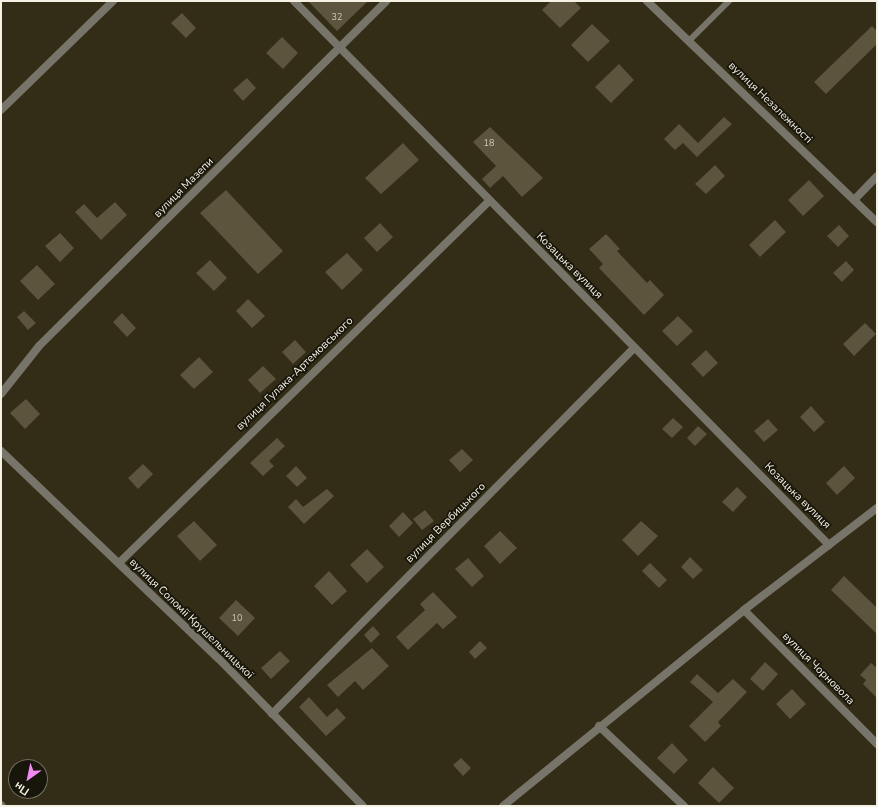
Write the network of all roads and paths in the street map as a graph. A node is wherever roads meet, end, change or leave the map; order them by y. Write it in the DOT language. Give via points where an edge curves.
graph roads {
  1 [pos="113,1"];
  2 [pos="294,1"];
  3 [pos="386,1"];
  4 [pos="647,1"];
  5 [pos="729,1"];
  6 [pos="689,41"];
  7 [pos="342,48"];
  8 [pos="1,110"];
  9 [pos="877,176"];
  10 [pos="854,200"];
  11 [pos="489,202"];
  12 [pos="877,222"];
  13 [pos="634,348"];
  14 [pos="1,394"];
  15 [pos="1,451"];
  16 [pos="877,508"];
  17 [pos="829,545"];
  18 [pos="119,563"];
  19 [pos="744,610"];
  20 [pos="272,714"];
  21 [pos="599,726"];
  22 [pos="877,744"];
  23 [pos="363,806"];
  24 [pos="503,806"];
  25 [pos="684,806"];
  1 -- 8 [label="street"];
  2 -- 7 [label="street, Козацька вулиця"];
  3 -- 7 [label="street, вулиця Мазепи"];
  4 -- 6 [label="street, вулиця Незалежності"];
  5 -- 6 [label="lane"];
  6 -- 10 [label="street, вулиця Незалежності"];
  7 -- 11 [label="street, Козацька вулиця"];
  7 -- 14 [label="street, вулиця Мазепи" via="39,346"];
  9 -- 10 [label="street"];
  10 -- 12 [label="street, вулиця Незалежності"];
  11 -- 13 [label="street, Козацька вулиця"];
  11 -- 18 [label="street, вулиця Гулака-Артемовського"];
  13 -- 17 [label="street, Козацька вулиця"];
  13 -- 20 [label="street, вулиця Вербицького"];
  15 -- 18 [label="street, вулиця Соломії Крушельницької"];
  16 -- 17 [label="street"];
  17 -- 19 [label="street"];
  18 -- 20 [label="street, вулиця Соломії Крушельницької"];
  19 -- 21 [label="street"];
  19 -- 22 [label="street, вулиця Чорновола"];
  20 -- 23 [label="street, вулиця Соломії Крушельницької"];
  21 -- 24 [label="street"];
  21 -- 25 [label="street"];
}
